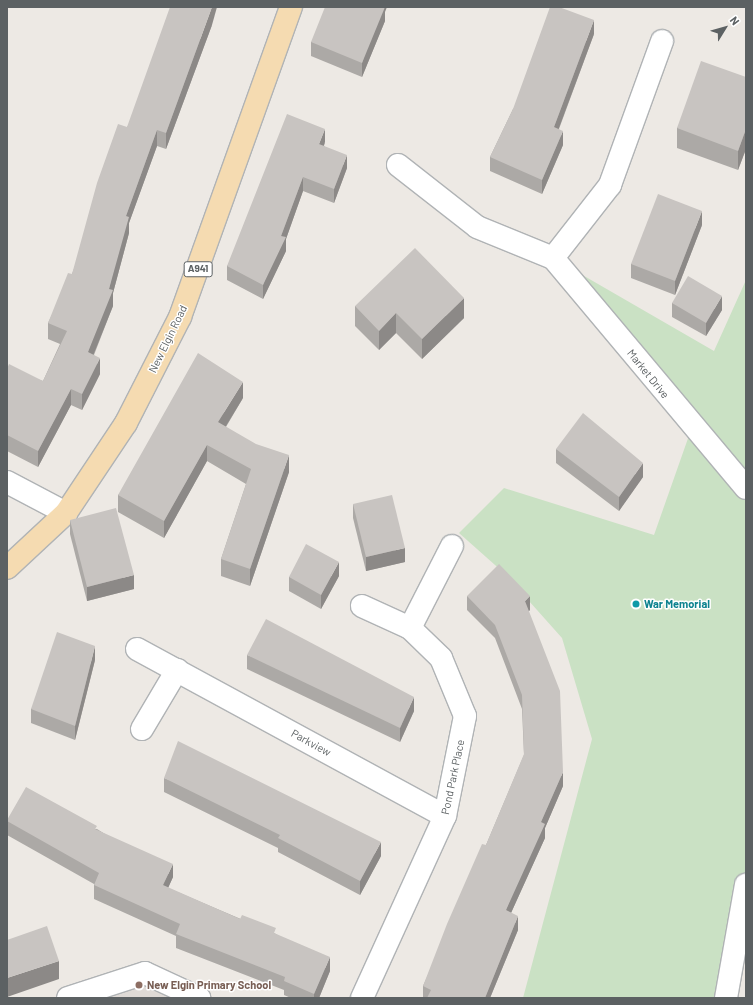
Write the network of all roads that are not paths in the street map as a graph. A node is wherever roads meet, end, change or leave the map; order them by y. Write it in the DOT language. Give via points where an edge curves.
graph roads {
  1 [pos="291,7"];
  2 [pos="662,41"];
  3 [pos="398,165"];
  4 [pos="553,258"];
  5 [pos="7,482"];
  6 [pos="746,488"];
  7 [pos="66,513"];
  8 [pos="452,546"];
  9 [pos="7,568"];
  10 [pos="362,606"];
  11 [pos="410,628"];
  12 [pos="137,648"];
  13 [pos="177,670"];
  14 [pos="142,729"];
  15 [pos="445,816"];
  16 [pos="746,885"];
  17 [pos="68,998"];
  18 [pos="199,998"];
  19 [pos="362,998"];
  20 [pos="726,998"];
  1 -- 7 [label="main road, New Elgin Road / A941" via="180,317 126,423"];
  2 -- 4 [label="street" via="610,185"];
  3 -- 4 [label="street, Market Drive" via="477,227"];
  4 -- 6 [label="street, Market Drive"];
  5 -- 7 [label="street"];
  7 -- 9 [label="main road, New Elgin Road / A941"];
  8 -- 11 [label="street"];
  10 -- 11 [label="street, Pond Park Place"];
  11 -- 15 [label="street, Pond Park Place" via="441,658 465,716"];
  12 -- 13 [label="street, Parkview"];
  13 -- 14 [label="street"];
  13 -- 15 [label="street, Parkview"];
  15 -- 19 [label="street, Pond Park Place"];
  16 -- 20 [label="street"];
  17 -- 18 [label="street" via="145,973"];
}
